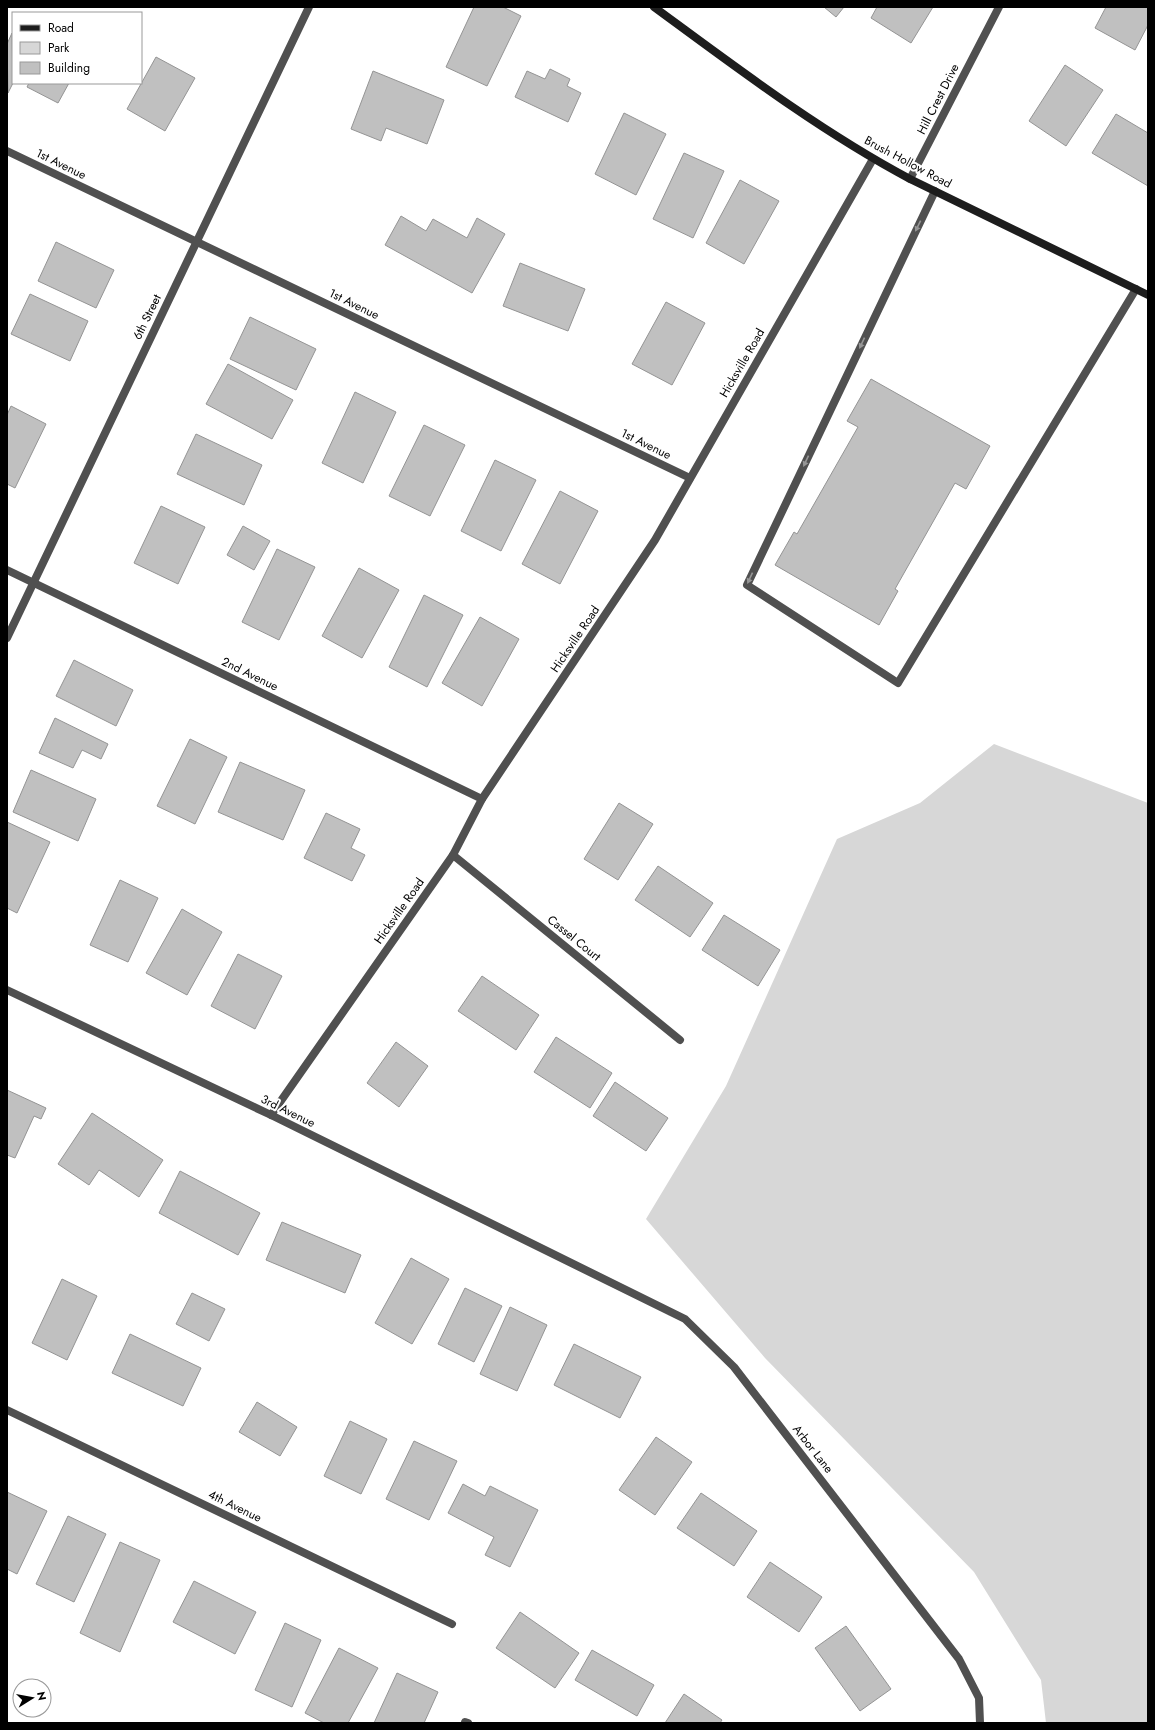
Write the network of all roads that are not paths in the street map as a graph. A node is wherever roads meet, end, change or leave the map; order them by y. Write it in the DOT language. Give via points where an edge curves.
graph roads {
  1 [pos="309,7"];
  2 [pos="654,7"];
  3 [pos="999,7"];
  4 [pos="7,151"];
  5 [pos="873,159"];
  6 [pos="910,179"];
  7 [pos="935,191"];
  8 [pos="196,242"];
  9 [pos="1136,289"];
  10 [pos="1148,295"];
  11 [pos="690,478"];
  12 [pos="7,570"];
  13 [pos="33,583"];
  14 [pos="7,638"];
  15 [pos="482,799"];
  16 [pos="453,855"];
  17 [pos="7,990"];
  18 [pos="680,1040"];
  19 [pos="271,1116"];
  20 [pos="556,1256"];
  21 [pos="7,1410"];
  22 [pos="452,1624"];
  23 [pos="980,1723"];
  1 -- 8 [label="street, 6th Street"];
  2 -- 5 [label="main road, Brush Hollow Road" via="753,80"];
  3 -- 6 [label="street, Hill Crest Drive"];
  4 -- 8 [label="street, 1st Avenue"];
  5 -- 6 [label="main road, Brush Hollow Road"];
  5 -- 11 [label="street, Hicksville Road"];
  6 -- 7 [label="main road, Brush Hollow Road"];
  7 -- 9 [label="main road, Brush Hollow Road"];
  7 -- 9 [label="street, one-way" via="747,585 898,683"];
  8 -- 11 [label="street, 1st Avenue"];
  8 -- 13 [label="street, 6th Street"];
  9 -- 10 [label="main road, Brush Hollow Road"];
  11 -- 15 [label="street, Hicksville Road" via="655,540"];
  12 -- 13 [label="street, 2nd Avenue"];
  13 -- 14 [label="street, 6th Street"];
  13 -- 15 [label="street, 2nd Avenue"];
  15 -- 16 [label="street, Hicksville Road"];
  16 -- 18 [label="street, Cassel Court"];
  16 -- 19 [label="street, Hicksville Road"];
  17 -- 19 [label="street, 3rd Avenue"];
  19 -- 20 [label="street, 3rd Avenue"];
  20 -- 23 [label="street, Arbor Lane" via="685,1319 734,1367 959,1659 979,1698"];
  21 -- 22 [label="street, 4th Avenue"];
}
